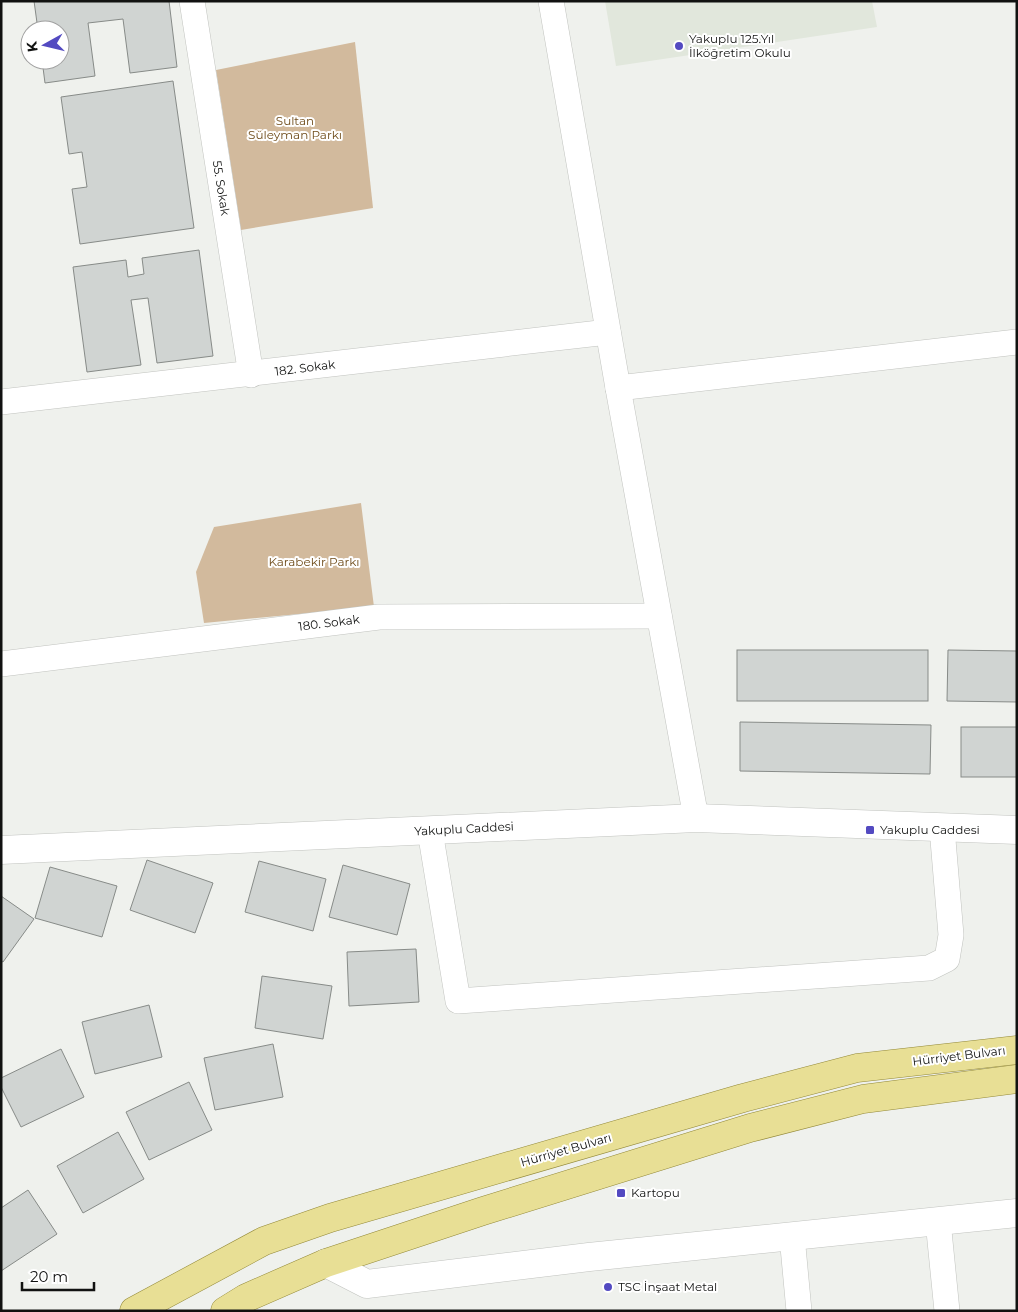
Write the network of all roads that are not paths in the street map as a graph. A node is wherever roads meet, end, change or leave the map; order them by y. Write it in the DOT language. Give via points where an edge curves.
graph roads {
  1 [pos="192,1"];
  2 [pos="551,1"];
  3 [pos="608,332"];
  4 [pos="1017,342"];
  5 [pos="251,375"];
  6 [pos="618,388"];
  7 [pos="1,402"];
  8 [pos="659,616"];
  9 [pos="1,664"];
  10 [pos="696,818"];
  11 [pos="942,828"];
  12 [pos="1017,830"];
  13 [pos="430,831"];
  14 [pos="2,846"];
  15 [pos="1017,1050"];
  16 [pos="1017,1079"];
  17 [pos="1017,1213"];
  18 [pos="938,1221"];
  19 [pos="792,1236"];
  20 [pos="326,1263"];
  21 [pos="134,1311"];
  22 [pos="225,1311"];
  23 [pos="799,1311"];
  24 [pos="947,1311"];
  1 -- 5 [label="street, 55. Sokak"];
  2 -- 3 [label="street"];
  3 -- 5 [label="street, 182. Sokak"];
  3 -- 6 [label="street"];
  4 -- 6 [label="street"];
  5 -- 7 [label="street, 182. Sokak"];
  6 -- 8 [label="street"];
  8 -- 9 [label="street, 180. Sokak" via="379,616"];
  8 -- 10 [label="street"];
  10 -- 11 [label="street, Yakuplu Caddesi"];
  10 -- 13 [label="street, Yakuplu Caddesi"];
  11 -- 12 [label="street, Yakuplu Caddesi"];
  11 -- 13 [label="street" via="951,935 947,959 929,968 458,1000"];
  13 -- 14 [label="street, Yakuplu Caddesi"];
  15 -- 21 [label="main road, Hürriyet Bulvarı" via="857,1068 742,1098 330,1218 264,1241"];
  16 -- 20 [label="main road" via="863,1099 750,1128"];
  17 -- 18 [label="street"];
  18 -- 19 [label="street"];
  18 -- 24 [label="street"];
  19 -- 20 [label="street" via="367,1284"];
  19 -- 23 [label="street"];
  20 -- 22 [label="main road" via="246,1298"];
}
